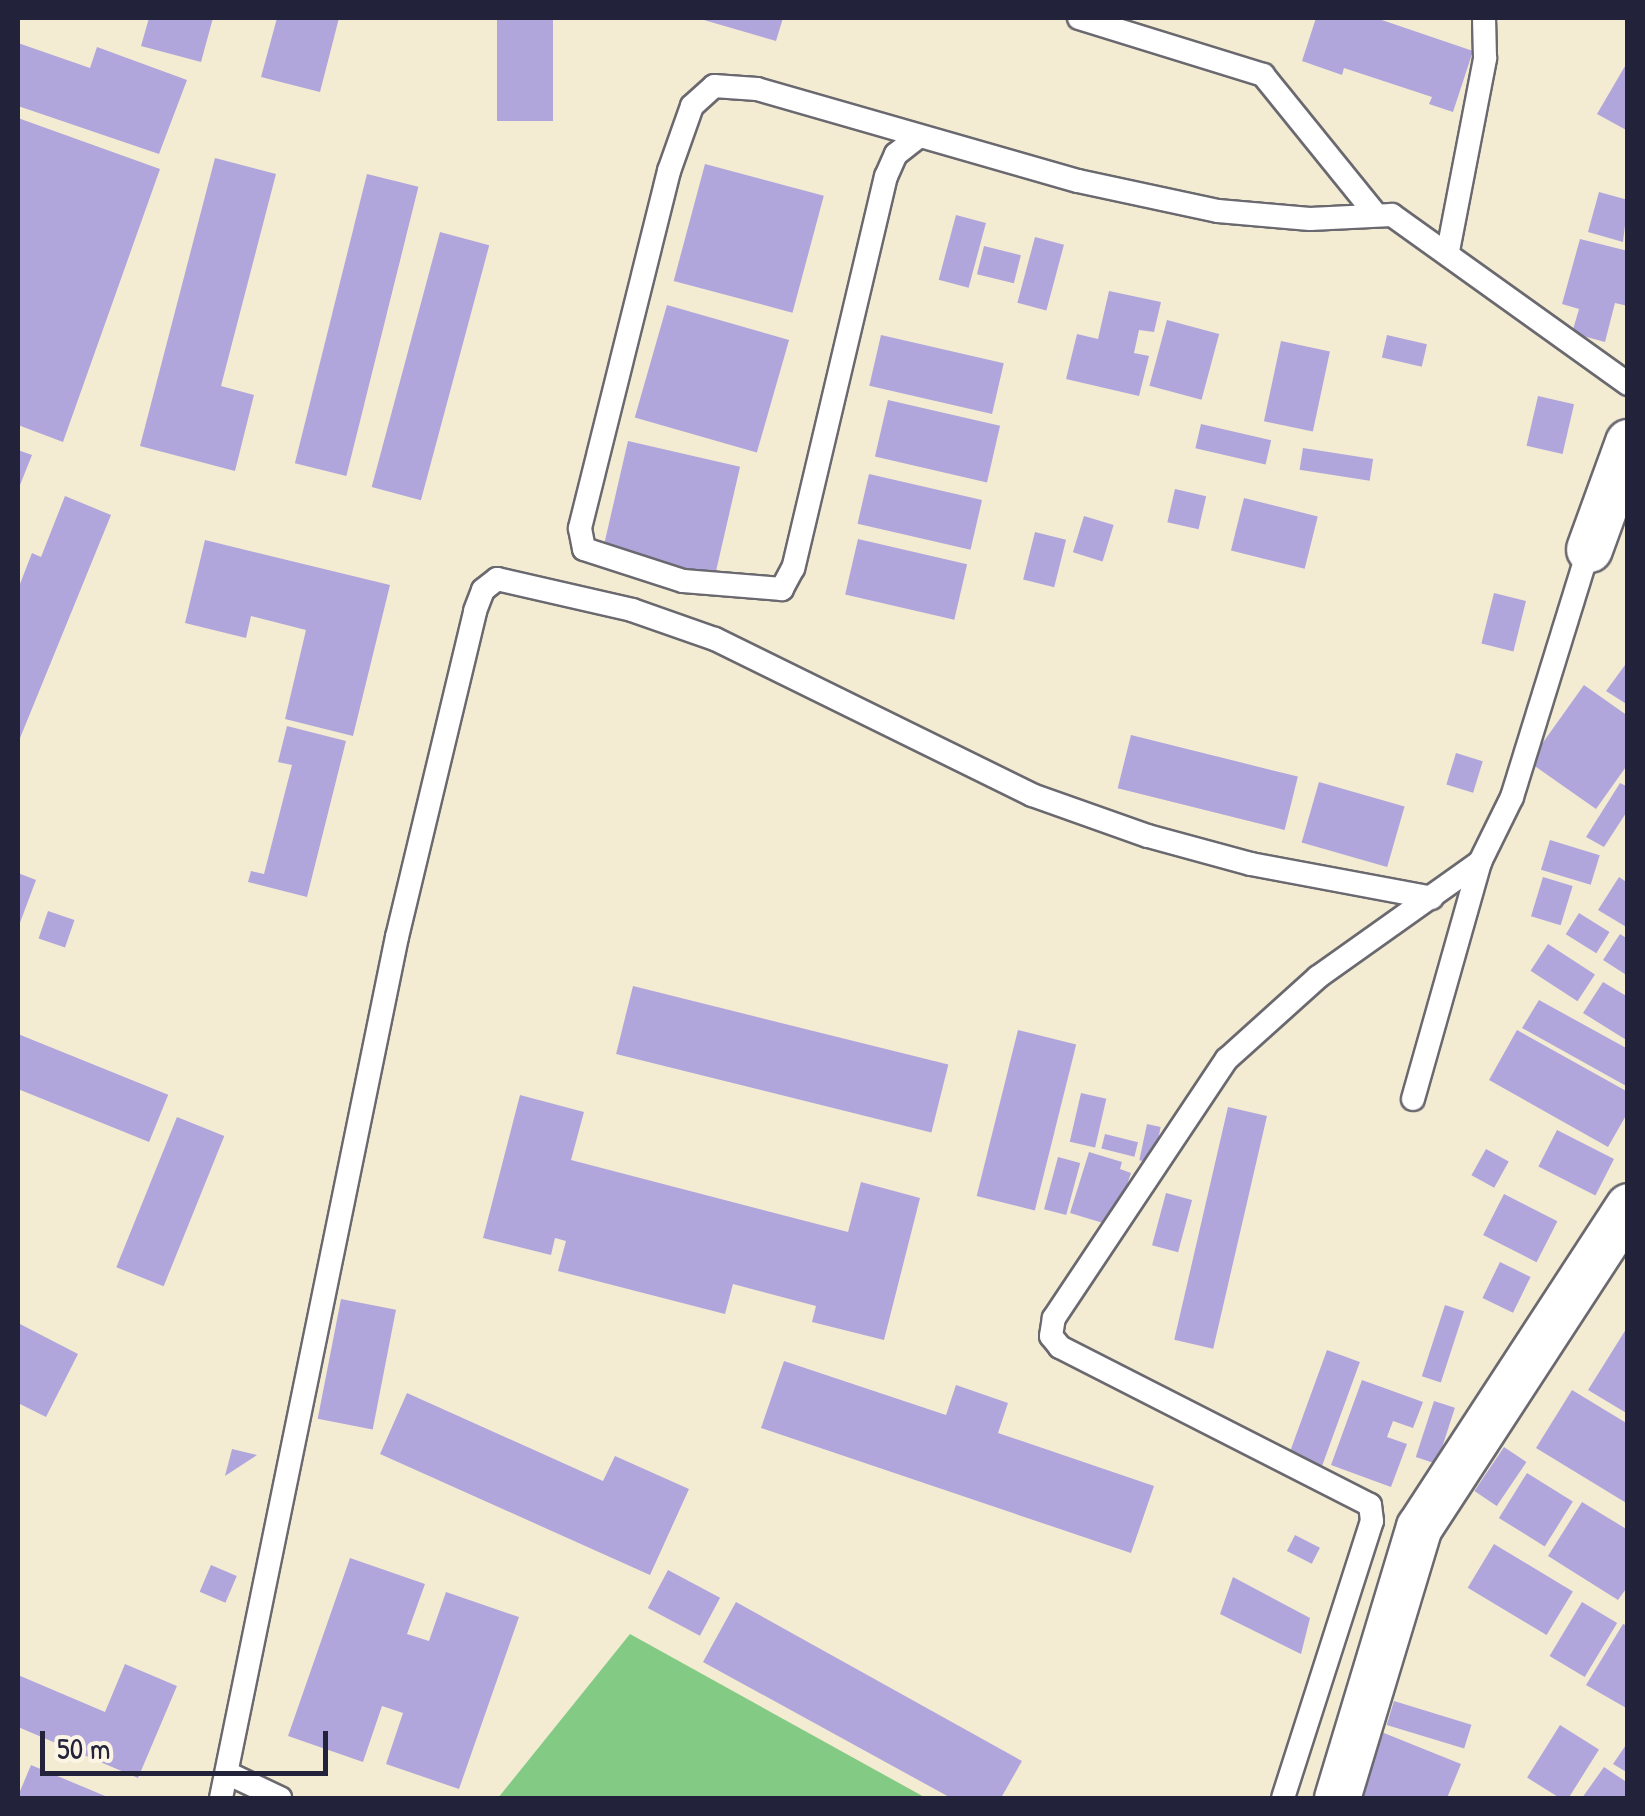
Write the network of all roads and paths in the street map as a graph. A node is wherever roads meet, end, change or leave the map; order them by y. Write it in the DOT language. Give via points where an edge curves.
graph roads {
  1 [pos="1079,18"];
  2 [pos="1484,18"];
  3 [pos="918,137"];
  4 [pos="1374,212"];
  5 [pos="1448,251"];
  6 [pos="1628,384"];
  7 [pos="1628,442"];
  8 [pos="1589,549"];
  9 [pos="1480,862"];
  10 [pos="1432,898"];
  11 [pos="1413,1099"];
  12 [pos="1628,1206"];
  13 [pos="227,1772"];
  14 [pos="220,1798"];
  15 [pos="280,1798"];
  16 [pos="1283,1798"];
  17 [pos="1337,1798"];
  1 -- 4 [label="lane" via="1263,75"];
  2 -- 5 [label="lane" via="1485,58"];
  3 -- 3 [label="lane" via="896,154 886,176 793,568 782,589 683,580 584,549 580,528 669,171 701,93 714,86 757,89"];
  3 -- 4 [label="lane" via="1218,211 1310,219"];
  4 -- 5 [label="lane"];
  5 -- 6 [label="lane"];
  7 -- 8 [label="street"];
  8 -- 9 [label="lane" via="1512,797"];
  9 -- 10 [label="lane"];
  9 -- 11 [label="lane"];
  10 -- 13 [label="lane" via="1251,864 1148,836 1032,795 715,639 632,610 497,578 475,611 397,938"];
  10 -- 16 [label="lane" via="1318,977 1227,1059 1054,1318 1051,1336 1060,1348 1370,1505 1372,1521"];
  12 -- 17 [label="street" via="1419,1527"];
  13 -- 14 [label="lane"];
  13 -- 15 [label="lane"];
}
